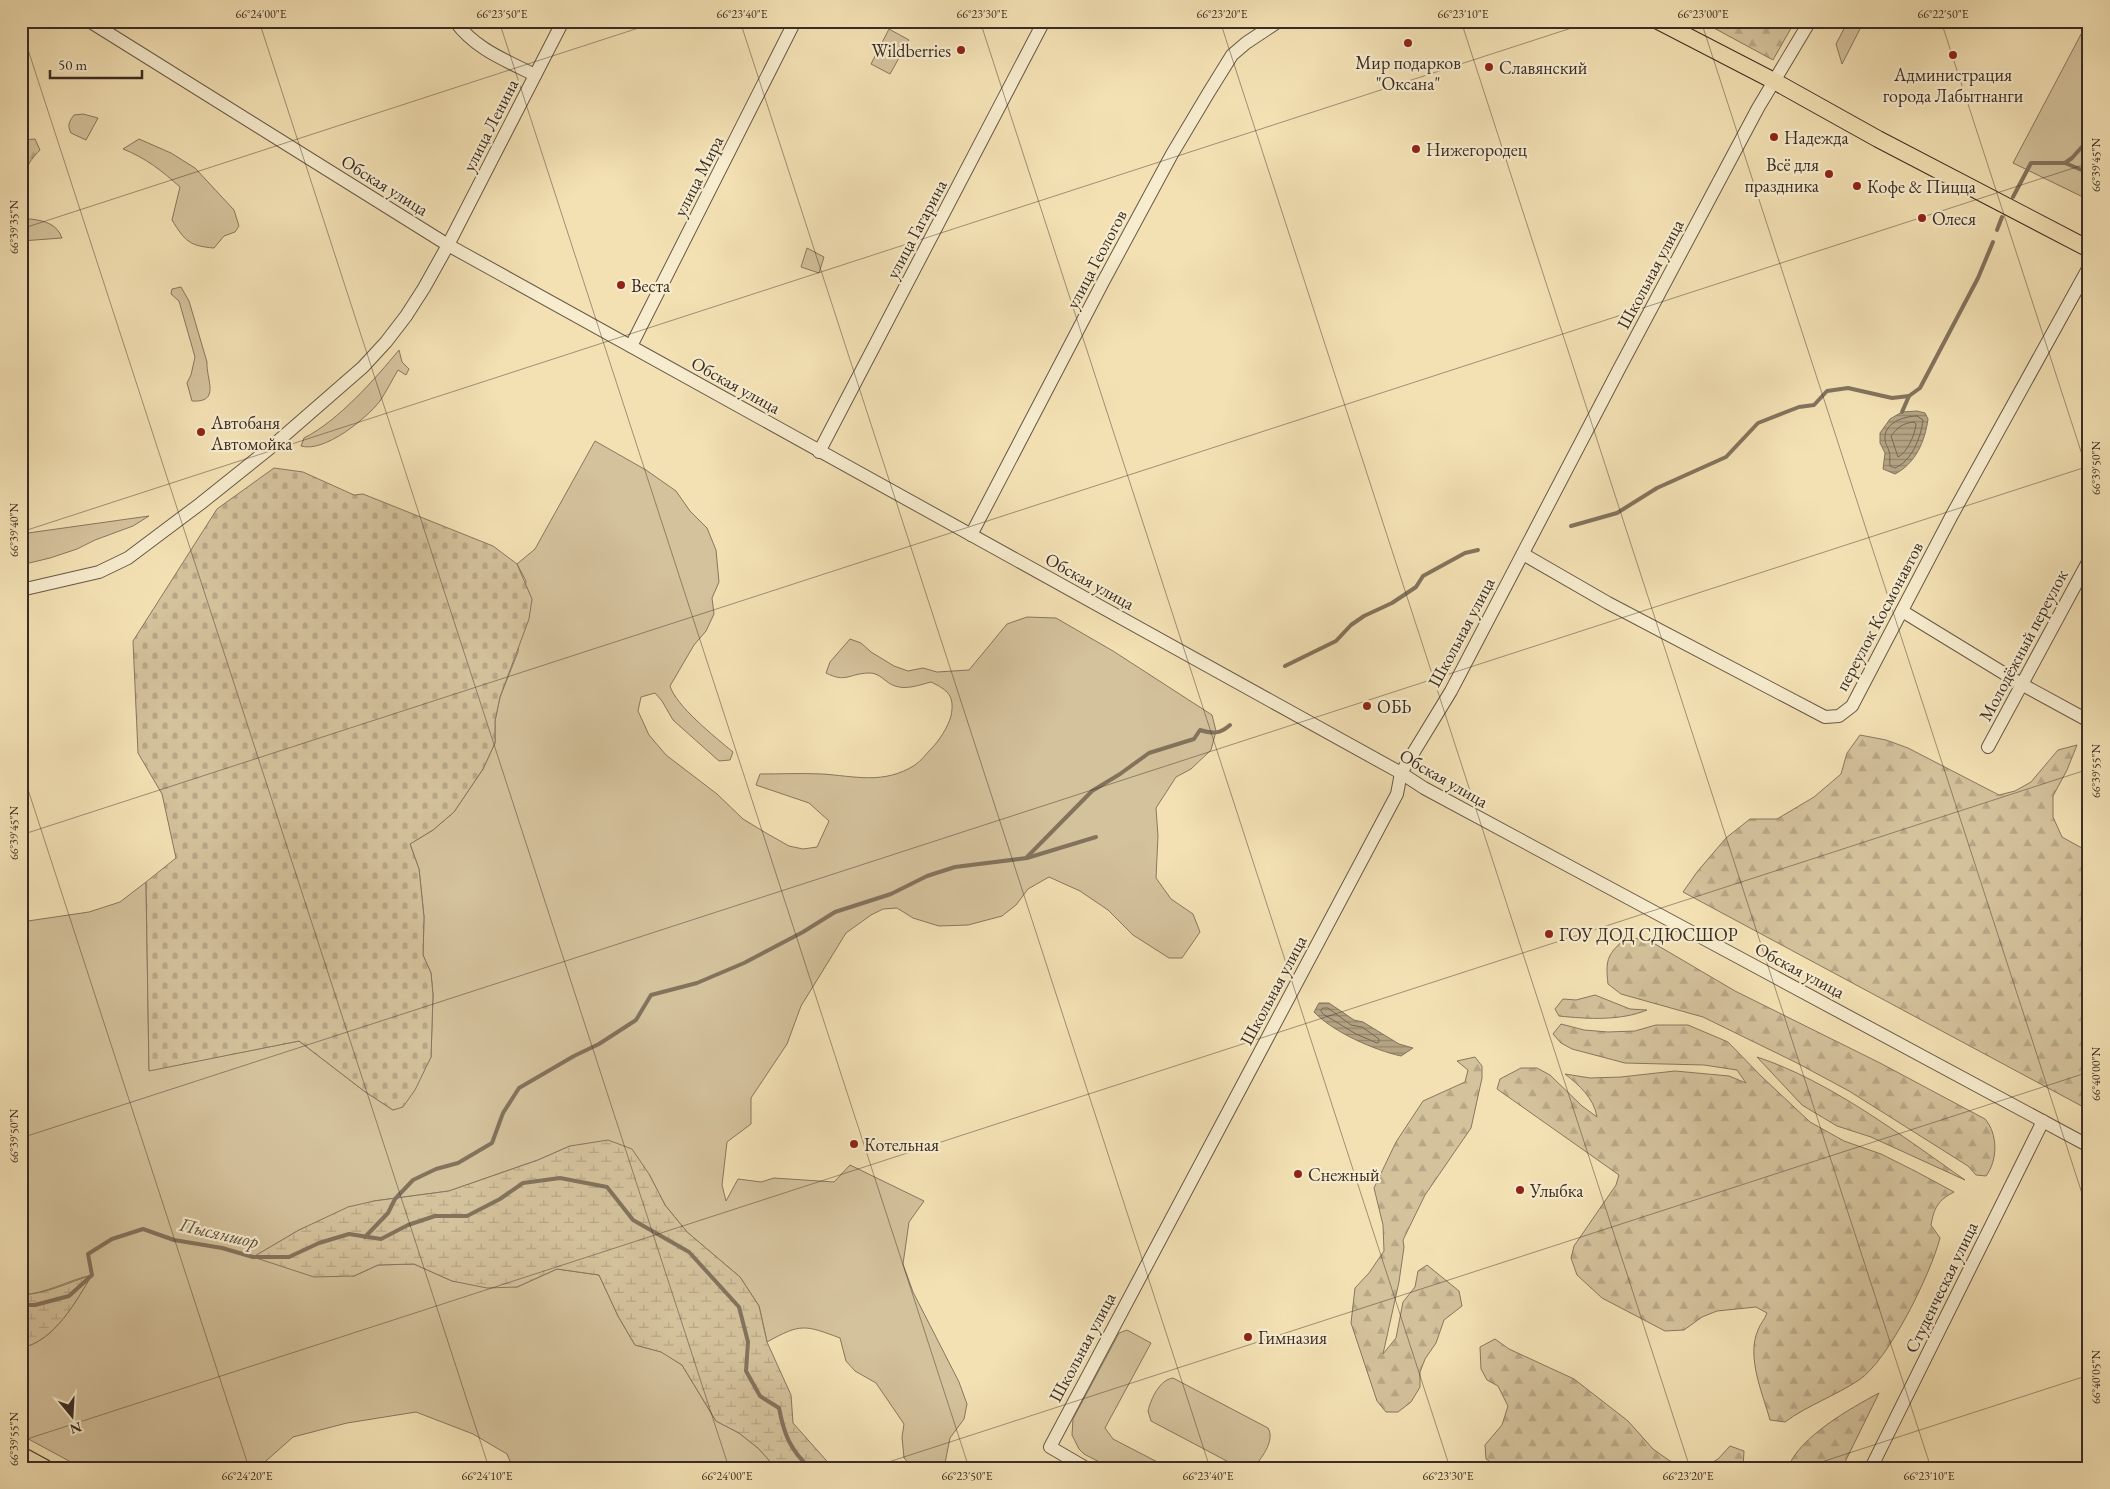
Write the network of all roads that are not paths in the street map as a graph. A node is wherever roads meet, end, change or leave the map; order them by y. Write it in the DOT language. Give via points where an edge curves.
graph roads {
  1 [pos="89,21"];
  2 [pos="455,21"];
  3 [pos="562,21"];
  4 [pos="796,21"];
  5 [pos="1044,21"];
  6 [pos="1279,21"];
  7 [pos="1658,21"];
  8 [pos="1810,21"];
  9 [pos="535,75"];
  10 [pos="1774,81"];
  11 [pos="448,245"];
  12 [pos="2089,249"];
  13 [pos="2089,267"];
  14 [pos="631,346"];
  15 [pos="819,452"];
  16 [pos="971,535"];
  17 [pos="1523,554"];
  18 [pos="2089,560"];
  19 [pos="21,590"];
  20 [pos="1902,611"];
  21 [pos="2022,685"];
  22 [pos="2089,722"];
  23 [pos="1988,747"];
  24 [pos="1401,773"];
  25 [pos="2043,1121"];
  26 [pos="2089,1146"];
  27 [pos="21,1455"];
  28 [pos="45,1468"];
  29 [pos="1086,1468"];
  30 [pos="1871,1468"];
  1 -- 11 [label="street, Обская улица"];
  2 -- 9 [label="street" via="484,50"];
  3 -- 9 [label="street, улица Ленина"];
  4 -- 14 [label="street, улица Мира"];
  5 -- 15 [label="street, улица Гагарина"];
  6 -- 16 [label="street, улица Геологов" via="1232,55 1209,92 1103,282"];
  7 -- 10 [label="main road"];
  8 -- 10 [label="street, Школьная улица"];
  9 -- 11 [label="street, улица Ленина"];
  10 -- 12 [label="main road"];
  10 -- 17 [label="street, Школьная улица"];
  11 -- 14 [label="street, Обская улица"];
  11 -- 19 [label="street, улица Ленина" via="406,316 386,342 340,388 270,448 128,558 99,572"];
  13 -- 20 [label="street, переулок Космонавтов"];
  14 -- 15 [label="street, Обская улица"];
  15 -- 16 [label="street, Обская улица"];
  16 -- 24 [label="street, Обская улица"];
  17 -- 20 [label="street, переулок Космонавтов" via="1608,603 1825,717 1839,716 1852,706"];
  17 -- 24 [label="street, Школьная улица" via="1451,691"];
  18 -- 21 [label="street, Молодёжный переулок"];
  20 -- 21 [label="street"];
  21 -- 22 [label="street"];
  21 -- 23 [label="street, Молодёжный переулок"];
  24 -- 25 [label="street, Обская улица" via="1527,845"];
  24 -- 29 [label="street, Школьная улица" via="1397,794 1050,1447"];
  25 -- 26 [label="street, Обская улица"];
  25 -- 30 [label="street, Студенческая улица"];
  27 -- 28 [label="main road"];
}
